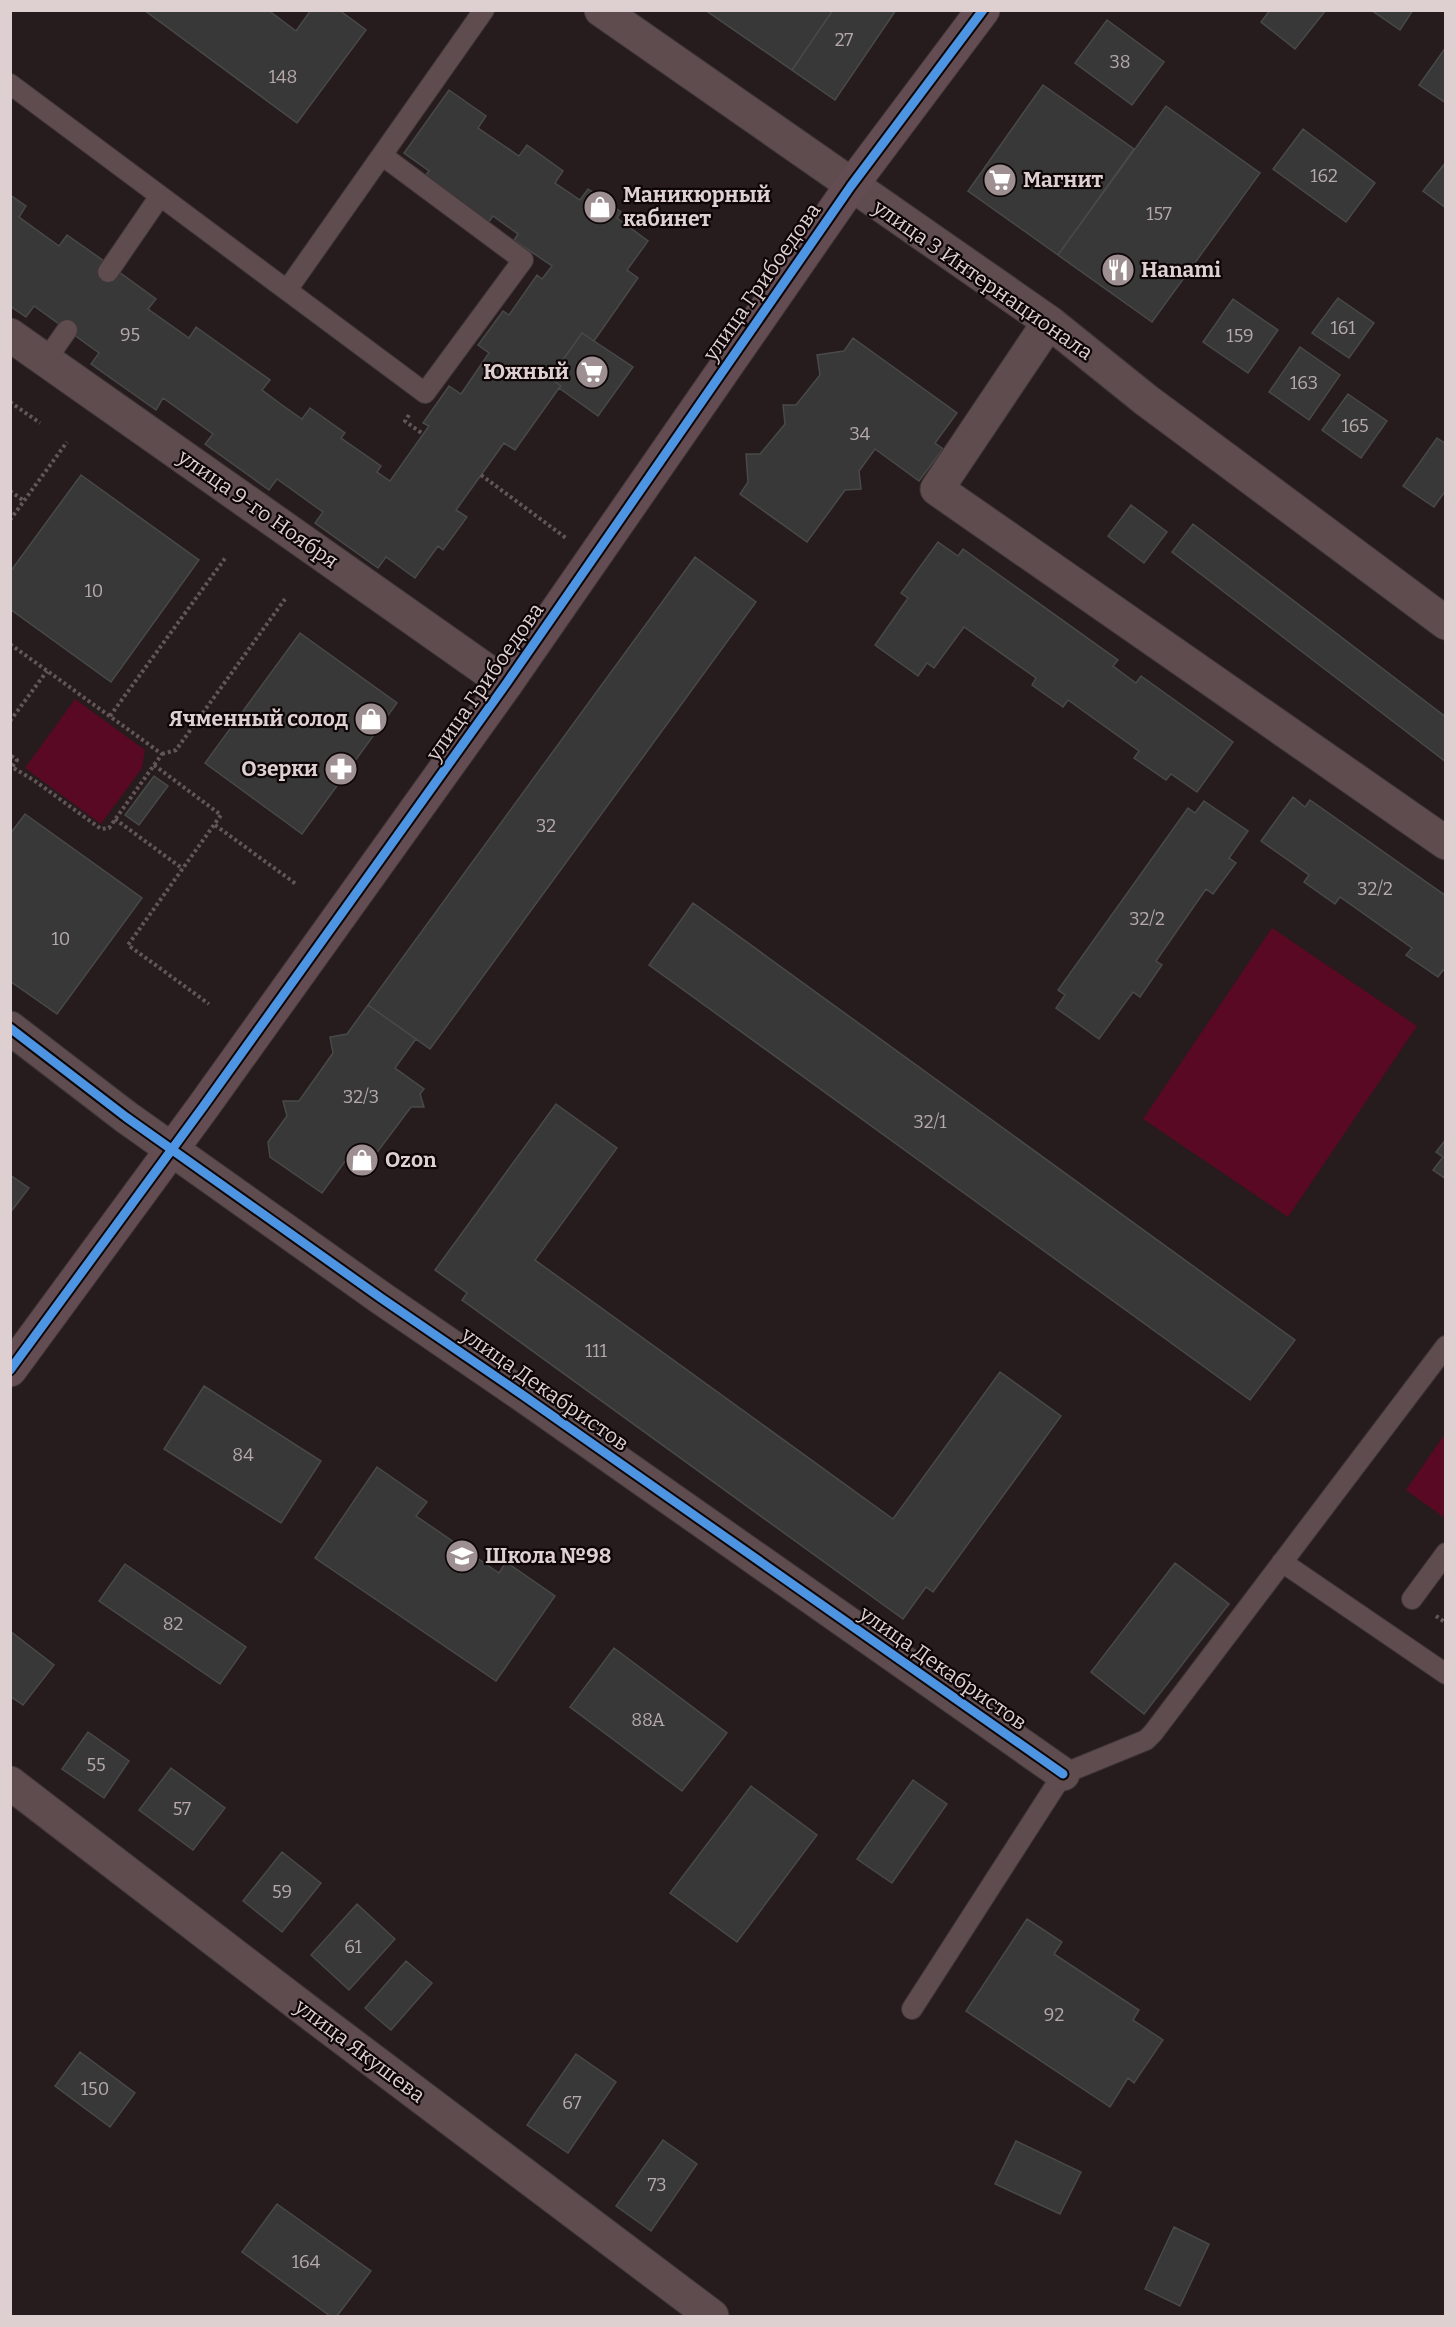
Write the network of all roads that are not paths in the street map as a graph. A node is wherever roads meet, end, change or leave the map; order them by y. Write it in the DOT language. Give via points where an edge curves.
graph roads {
  1 [pos="484,10"];
  2 [pos="601,10"];
  3 [pos="984,10"];
  4 [pos="10,84"];
  5 [pos="383,156"];
  6 [pos="850,186"];
  7 [pos="160,196"];
  8 [pos="108,272"];
  9 [pos="287,290"];
  10 [pos="1050,322"];
  11 [pos="67,330"];
  12 [pos="10,335"];
  13 [pos="46,360"];
  14 [pos="1446,623"];
  15 [pos="506,684"];
  16 [pos="1446,843"];
  17 [pos="10,1028"];
  18 [pos="172,1149"];
  19 [pos="1446,1346"];
  20 [pos="10,1370"];
  21 [pos="1446,1553"];
  22 [pos="1282,1562"];
  23 [pos="1412,1599"];
  24 [pos="1446,1674"];
  25 [pos="1064,1774"];
  26 [pos="10,1783"];
  27 [pos="912,2009"];
  28 [pos="712,2316"];
  1 -- 5 [label="lane"];
  2 -- 6 [label="street, улица 3 Интернационала"];
  3 -- 6 [label="street, улица Грибоедова"];
  4 -- 7 [label="lane"];
  5 -- 9 [label="lane"];
  5 -- 9 [label="lane" via="523,260 425,393"];
  6 -- 10 [label="street, улица 3 Интернационала"];
  6 -- 15 [label="street, улица Грибоедова"];
  7 -- 8 [label="lane"];
  7 -- 9 [label="lane"];
  10 -- 14 [label="street, улица 3 Интернационала" via="1146,400"];
  10 -- 16 [label="street" via="937,489"];
  11 -- 13 [label="lane"];
  12 -- 13 [label="street, улица 9-го Ноября"];
  13 -- 15 [label="street, улица 9-го Ноября"];
  15 -- 18 [label="street, улица Грибоедова"];
  17 -- 18 [label="street, улица Декабристов"];
  18 -- 20 [label="street, улица Грибоедова"];
  18 -- 25 [label="street, улица Декабристов"];
  19 -- 22 [label="lane"];
  21 -- 23 [label="lane"];
  22 -- 24 [label="lane"];
  22 -- 25 [label="lane" via="1154,1733 1146,1740"];
  25 -- 27 [label="lane"];
  26 -- 28 [label="street, улица Якушева"];
}
